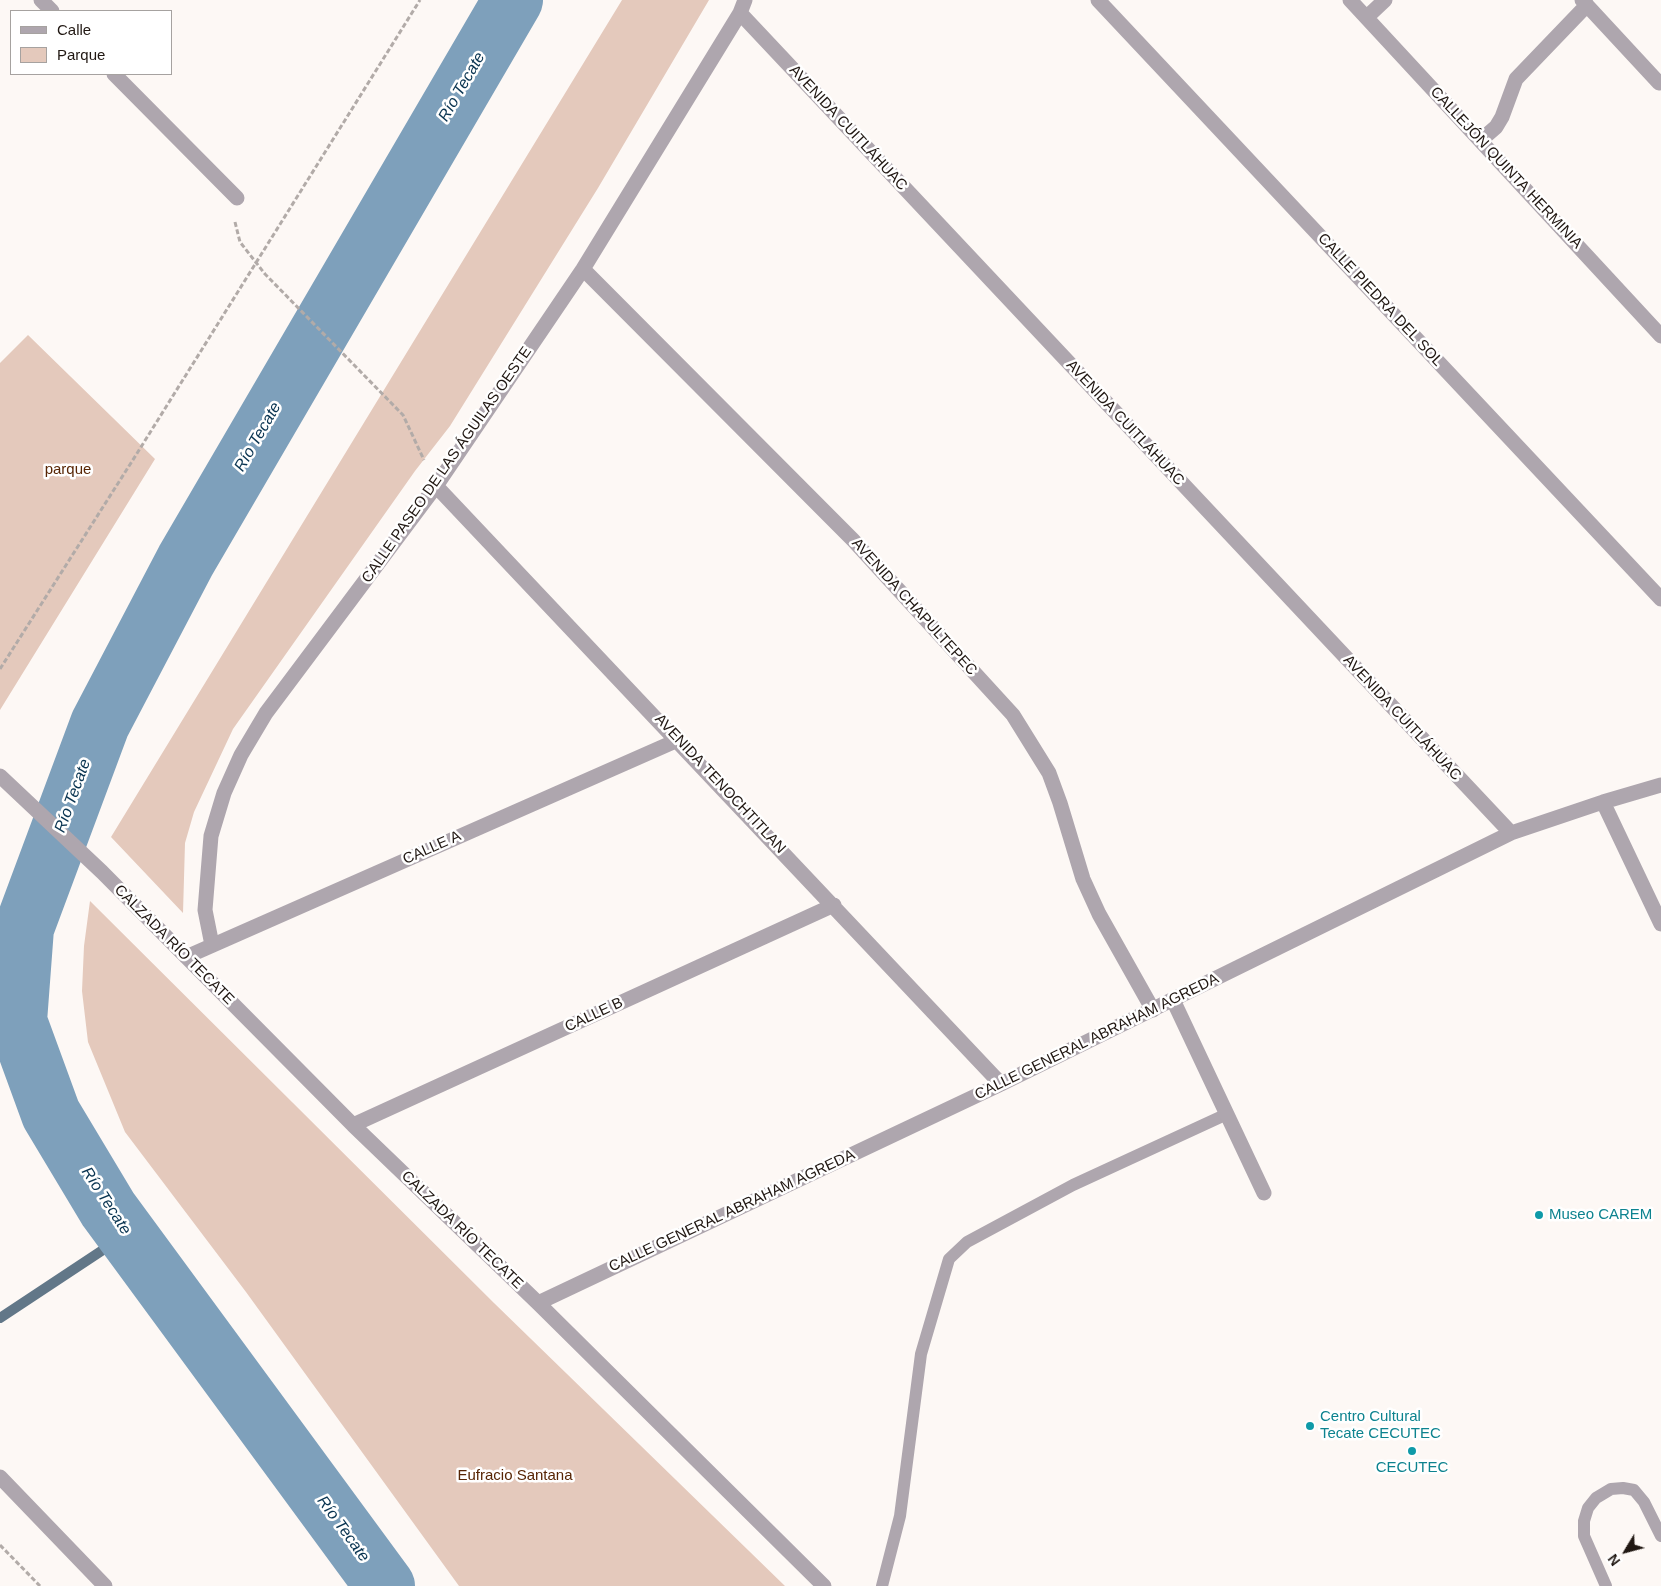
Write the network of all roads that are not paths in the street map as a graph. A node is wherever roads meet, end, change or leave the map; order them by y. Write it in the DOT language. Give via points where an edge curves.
graph roads {
  1 [pos="41,0"];
  2 [pos="1098,0"];
  3 [pos="1350,0"];
  4 [pos="1385,0"];
  5 [pos="1584,2"];
  6 [pos="742,6"];
  7 [pos="51,10"];
  8 [pos="1367,17"];
  9 [pos="115,75"];
  10 [pos="1659,83"];
  11 [pos="1481,140"];
  12 [pos="237,198"];
  13 [pos="583,269"];
  14 [pos="1661,336"];
  15 [pos="436,486"];
  16 [pos="1661,599"];
  17 [pos="678,740"];
  18 [pos="0,776"];
  19 [pos="1661,785"];
  20 [pos="1603,802"];
  21 [pos="1511,833"];
  22 [pos="834,905"];
  23 [pos="1661,924"];
  24 [pos="212,945"];
  25 [pos="186,957"];
  26 [pos="1173,1000"];
  27 [pos="1153,1010"];
  28 [pos="1001,1084"];
  29 [pos="1227,1114"];
  30 [pos="353,1125"];
  31 [pos="1264,1193"];
  32 [pos="538,1303"];
  33 [pos="0,1477"];
  34 [pos="1661,1536"];
  35 [pos="105,1586"];
  36 [pos="824,1586"];
  37 [pos="882,1586"];
  38 [pos="1606,1586"];
  1 -- 7 [label="street"];
  2 -- 16 [label="street, CALLE PIEDRA DEL SOL"];
  3 -- 8 [label="street, CALLEJÓN QUINTA HERMINIA"];
  4 -- 8 [label="street"];
  5 -- 10 [label="street"];
  5 -- 11 [label="street" via="1516,79 1502,117"];
  6 -- 13 [label="street, CALLE PASEO DE LAS ÁGUILAS OESTE"];
  6 -- 21 [label="street, AVENIDA CUITLÁHUAC"];
  8 -- 11 [label="street, CALLEJÓN QUINTA HERMINIA"];
  9 -- 12 [label="street"];
  11 -- 14 [label="street, CALLEJÓN QUINTA HERMINIA"];
  13 -- 15 [label="street, CALLE PASEO DE LAS ÁGUILAS OESTE"];
  13 -- 27 [label="street, AVENIDA CHAPULTEPEC" via="853,540 1013,715 1049,773 1083,879"];
  15 -- 17 [label="street, AVENIDA TENOCHTITLAN"];
  15 -- 24 [label="street, CALLE PASEO DE LAS ÁGUILAS OESTE" via="266,713 240,755 211,836 205,910"];
  17 -- 22 [label="street, AVENIDA TENOCHTITLAN"];
  17 -- 24 [label="street, CALLE A"];
  18 -- 25 [label="street, CALZADA RÍO TECATE"];
  19 -- 20 [label="street, CALLE GENERAL ABRAHAM AGREDA"];
  20 -- 21 [label="street, CALLE GENERAL ABRAHAM AGREDA"];
  20 -- 23 [label="street"];
  21 -- 26 [label="street, CALLE GENERAL ABRAHAM AGREDA"];
  22 -- 28 [label="street, AVENIDA TENOCHTITLAN"];
  22 -- 30 [label="street, CALLE B"];
  24 -- 25 [label="street, CALLE A"];
  25 -- 30 [label="street, CALZADA RÍO TECATE"];
  26 -- 27 [label="street, CALLE GENERAL ABRAHAM AGREDA"];
  26 -- 29 [label="street"];
  27 -- 28 [label="street, CALLE GENERAL ABRAHAM AGREDA"];
  28 -- 32 [label="street, CALLE GENERAL ABRAHAM AGREDA"];
  29 -- 31 [label="street"];
  29 -- 37 [label="lane" via="1073,1185 967,1242 949,1259 921,1354 900,1516"];
  30 -- 32 [label="street, CALZADA RÍO TECATE"];
  32 -- 36 [label="street, CALZADA RÍO TECATE"];
  33 -- 35 [label="street"];
  34 -- 38 [label="lane" via="1644,1502 1634,1490 1611,1489 1596,1498 1588,1508 1584,1536"];
}
